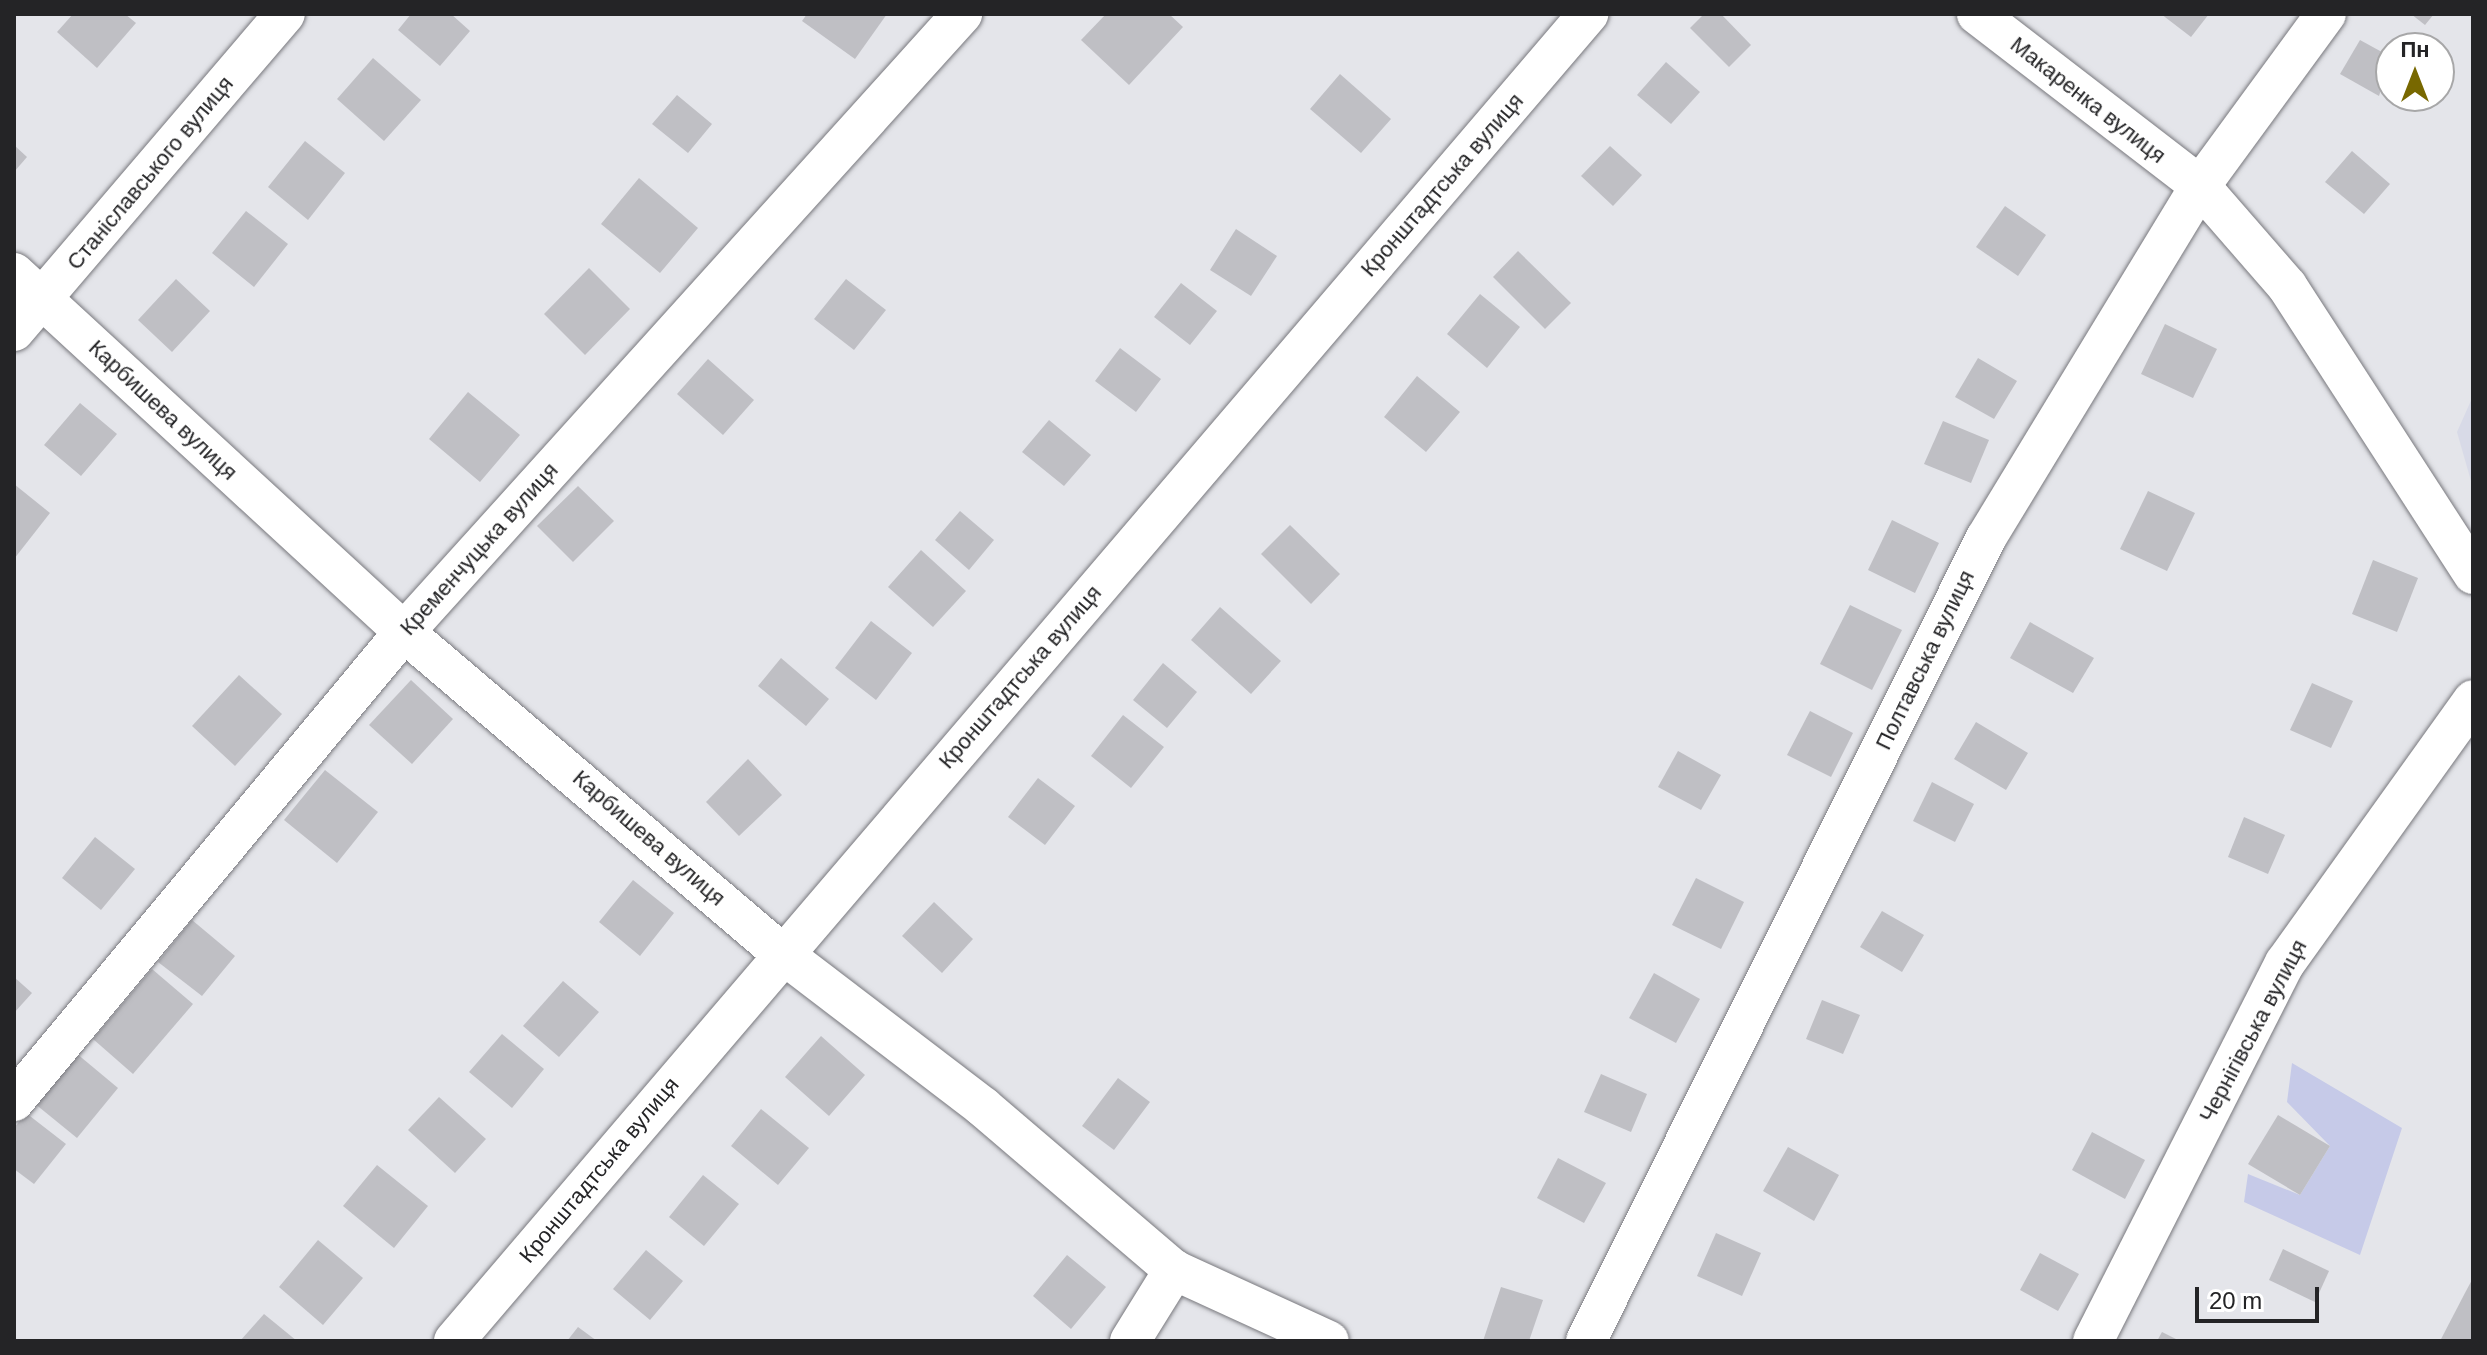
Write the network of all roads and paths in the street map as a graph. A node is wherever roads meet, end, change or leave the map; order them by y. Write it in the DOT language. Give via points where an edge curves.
graph roads {
  1 [pos="285,14"];
  2 [pos="962,14"];
  3 [pos="1588,14"];
  4 [pos="1977,14"];
  5 [pos="2326,14"];
  6 [pos="2200,186"];
  7 [pos="28,286"];
  8 [pos="14,331"];
  9 [pos="2473,574"];
  10 [pos="404,632"];
  11 [pos="2473,700"];
  12 [pos="783,954"];
  13 [pos="14,1101"];
  14 [pos="1174,1270"];
  15 [pos="454,1341"];
  16 [pos="1130,1341"];
  17 [pos="1329,1341"];
  18 [pos="1586,1341"];
  19 [pos="2093,1341"];
  1 -- 7 [label="street, Станіславського вулиця"];
  2 -- 10 [label="street, Кременчуцька вулиця"];
  3 -- 12 [label="street, Кронштадтська вулиця"];
  4 -- 6 [label="street, Макаренка вулиця"];
  5 -- 6 [label="street, Полтавська вулиця"];
  6 -- 9 [label="street, Макаренка вулиця" via="2287,286"];
  6 -- 18 [label="street, Полтавська вулиця" via="1986,538"];
  7 -- 8 [label="street, Станіславського вулиця"];
  7 -- 10 [label="street, Карбишева вулиця"];
  10 -- 12 [label="street, Карбишева вулиця"];
  10 -- 13 [label="street, Кременчуцька вулиця"];
  11 -- 19 [label="street, Чернігівська вулиця" via="2285,963"];
  12 -- 14 [label="street, Карбишева вулиця" via="983,1107"];
  12 -- 15 [label="street, Кронштадтська вулиця"];
  14 -- 16 [label="street"];
  14 -- 17 [label="street, Карбишева вулиця"];
}
